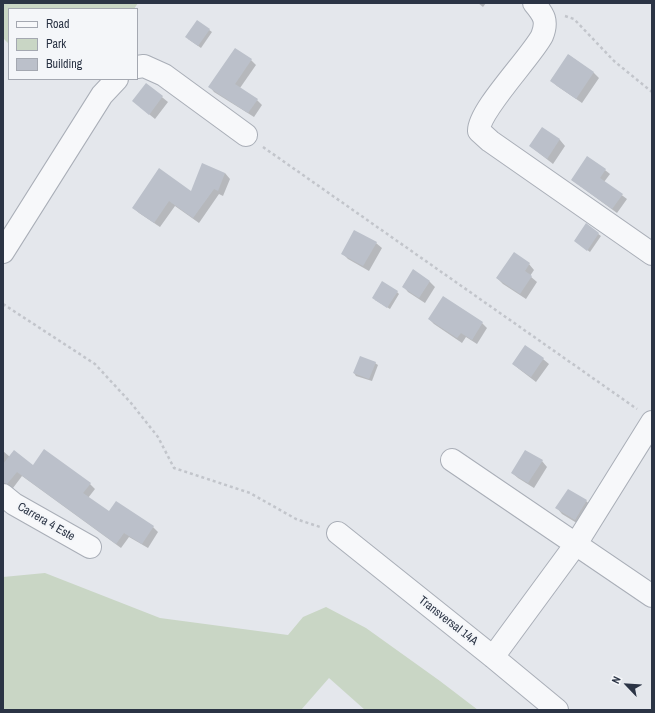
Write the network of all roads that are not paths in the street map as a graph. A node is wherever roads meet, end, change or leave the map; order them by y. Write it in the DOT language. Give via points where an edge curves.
graph roads {
  1 [pos="538,8"];
  2 [pos="138,67"];
  3 [pos="116,80"];
  4 [pos="246,135"];
  5 [pos="3,252"];
  6 [pos="652,254"];
  7 [pos="645,416"];
  8 [pos="452,460"];
  9 [pos="3,495"];
  10 [pos="338,533"];
  11 [pos="576,544"];
  12 [pos="90,547"];
  13 [pos="652,596"];
  14 [pos="494,656"];
  15 [pos="557,710"];
  1 -- 6 [label="street" via="545,26 539,42 490,107 479,124 479,131"];
  2 -- 4 [label="street" via="144,66 164,75"];
  3 -- 5 [label="street" via="102,95"];
  7 -- 11 [label="street"];
  8 -- 11 [label="street"];
  9 -- 12 [label="street, Carrera 4 Este" via="14,504"];
  10 -- 14 [label="street, Transversal 14A"];
  11 -- 13 [label="street"];
  11 -- 14 [label="street"];
  14 -- 15 [label="street, Transversal 14A"];
}
